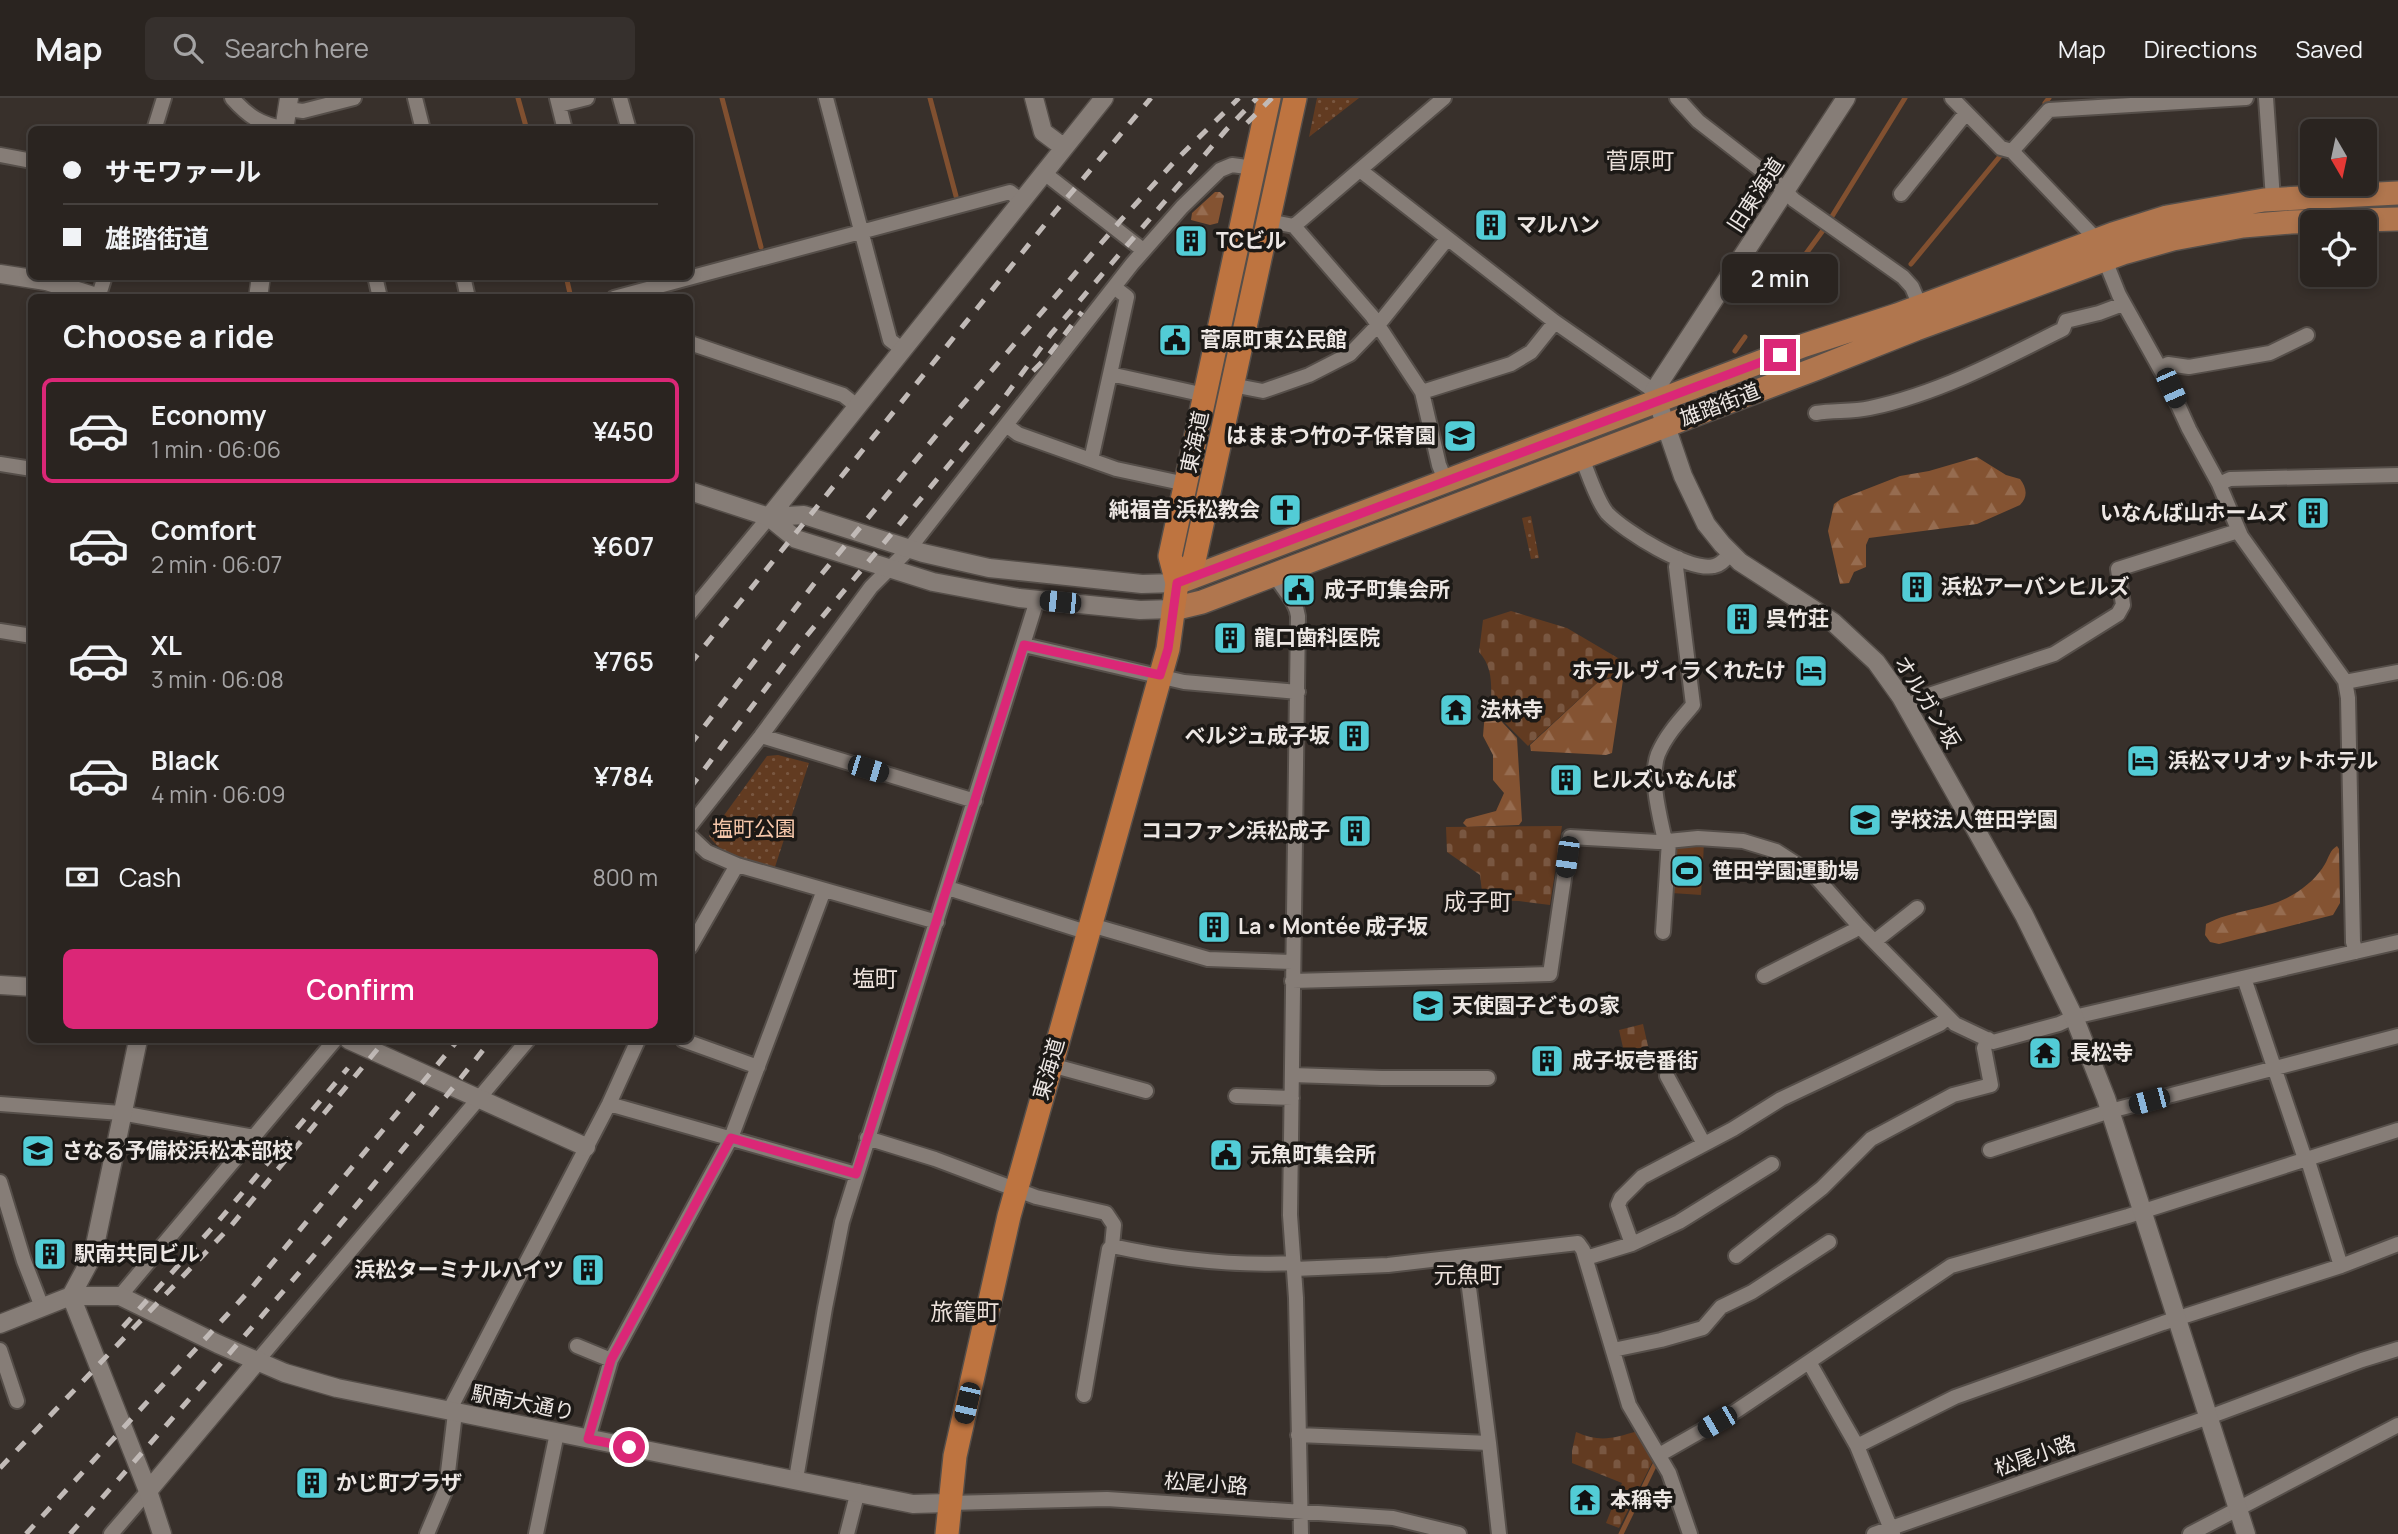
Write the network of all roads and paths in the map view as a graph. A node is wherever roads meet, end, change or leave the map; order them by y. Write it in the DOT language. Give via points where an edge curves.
graph roads {
  1 [pos="164,98"];
  2 [pos="232,98"];
  3 [pos="354,98"];
  4 [pos="415,98"];
  5 [pos="587,98"];
  6 [pos="620,98"];
  7 [pos="826,98"];
  8 [pos="1034,98"];
  9 [pos="1104,98"];
  10 [pos="1269,98"];
  11 [pos="1295,98"];
  12 [pos="1444,98"];
  13 [pos="1677,98"];
  14 [pos="1846,98"];
  15 [pos="2246,98"];
  16 [pos="2266,98"];
  17 [pos="558,102"];
  18 [pos="288,104"];
  19 [pos="1962,104"];
  20 [pos="155,126"];
  21 [pos="269,126"];
  22 [pos="284,126"];
  23 [pos="423,126"];
  24 [pos="564,126"];
  25 [pos="628,126"];
  26 [pos="1063,148"];
  27 [pos="2012,151"];
  28 [pos="0,155"];
  29 [pos="28,160"];
  30 [pos="1254,168"];
  31 [pos="1360,170"];
  32 [pos="1043,172"];
  33 [pos="1785,191"];
  34 [pos="2398,193"];
  35 [pos="1901,194"];
  36 [pos="2273,199"];
  37 [pos="1020,200"];
  38 [pos="2398,219"];
  39 [pos="1268,221"];
  40 [pos="1294,226"];
  41 [pos="861,232"];
  42 [pos="1447,239"];
  43 [pos="2101,249"];
  44 [pos="1143,250"];
  45 [pos="0,274"];
  46 [pos="693,274"];
  47 [pos="28,278"];
  48 [pos="39,280"];
  49 [pos="669,280"];
  50 [pos="1114,287"];
  51 [pos="89,294"];
  52 [pos="626,294"];
  53 [pos="2123,304"];
  54 [pos="1920,306"];
  55 [pos="1555,322"];
  56 [pos="1378,325"];
  57 [pos="2307,335"];
  58 [pos="693,344"];
  59 [pos="902,349"];
  60 [pos="2160,368"];
  61 [pos="1110,374"];
  62 [pos="1232,385"];
  63 [pos="1422,392"];
  64 [pos="1205,395"];
  65 [pos="1656,396"];
  66 [pos="857,406"];
  67 [pos="1816,413"];
  68 [pos="1006,425"];
  69 [pos="1668,425"];
  70 [pos="1582,458"];
  71 [pos="1091,460"];
  72 [pos="0,464"];
  73 [pos="28,468"];
  74 [pos="2398,475"];
  75 [pos="1446,482"];
  76 [pos="1186,484"];
  77 [pos="2219,484"];
  78 [pos="693,492"];
  79 [pos="768,517"];
  80 [pos="2238,531"];
  81 [pos="909,549"];
  82 [pos="1731,553"];
  83 [pos="1678,558"];
  84 [pos="889,569"];
  85 [pos="1275,574"];
  86 [pos="1177,583"];
  87 [pos="1037,600"];
  88 [pos="693,609"];
  89 [pos="1173,609"];
  90 [pos="0,631"];
  91 [pos="28,635"];
  92 [pos="1024,645"];
  93 [pos="2398,672"];
  94 [pos="1160,675"];
  95 [pos="2345,682"];
  96 [pos="1298,692"];
  97 [pos="1906,707"];
  98 [pos="761,736"];
  99 [pos="975,801"];
  100 [pos="693,822"];
  101 [pos="693,839"];
  102 [pos="1667,841"];
  103 [pos="737,865"];
  104 [pos="948,888"];
  105 [pos="824,890"];
  106 [pos="1917,908"];
  107 [pos="937,922"];
  108 [pos="1859,926"];
  109 [pos="1090,929"];
  110 [pos="1663,932"];
  111 [pos="693,942"];
  112 [pos="1875,942"];
  113 [pos="2398,942"];
  114 [pos="2356,952"];
  115 [pos="1292,962"];
  116 [pos="1764,976"];
  117 [pos="2244,978"];
  118 [pos="1292,981"];
  119 [pos="0,985"];
  120 [pos="28,987"];
  121 [pos="1948,1017"];
  122 [pos="2074,1017"];
  123 [pos="2398,1036"];
  124 [pos="1988,1040"];
  125 [pos="137,1043"];
  126 [pos="332,1043"];
  127 [pos="356,1043"];
  128 [pos="525,1043"];
  129 [pos="637,1043"];
  130 [pos="691,1043"];
  131 [pos="1051,1065"];
  132 [pos="758,1067"];
  133 [pos="2274,1068"];
  134 [pos="1292,1075"];
  135 [pos="1667,1076"];
  136 [pos="1488,1078"];
  137 [pos="1146,1091"];
  138 [pos="1236,1096"];
  139 [pos="479,1098"];
  140 [pos="1292,1098"];
  141 [pos="0,1104"];
  142 [pos="609,1104"];
  143 [pos="2110,1111"];
  144 [pos="121,1113"];
  145 [pos="2398,1130"];
  146 [pos="254,1136"];
  147 [pos="731,1138"];
  148 [pos="867,1138"];
  149 [pos="1704,1144"];
  150 [pos="586,1147"];
  151 [pos="1990,1150"];
  152 [pos="2305,1159"];
  153 [pos="1772,1164"];
  154 [pos="856,1174"];
  155 [pos="0,1182"];
  156 [pos="1016,1190"];
  157 [pos="2142,1212"];
  158 [pos="1829,1242"];
  159 [pos="1632,1244"];
  160 [pos="2398,1244"];
  161 [pos="1112,1246"];
  162 [pos="1736,1256"];
  163 [pos="1465,1257"];
  164 [pos="1586,1258"];
  165 [pos="1294,1266"];
  166 [pos="2341,1266"];
  167 [pos="71,1296"];
  168 [pos="120,1296"];
  169 [pos="38,1308"];
  170 [pos="2177,1319"];
  171 [pos="0,1324"];
  172 [pos="578,1346"];
  173 [pos="2398,1349"];
  174 [pos="0,1350"];
  175 [pos="1613,1350"];
  176 [pos="258,1360"];
  177 [pos="611,1360"];
  178 [pos="1809,1362"];
  179 [pos="1084,1395"];
  180 [pos="17,1401"];
  181 [pos="452,1412"];
  182 [pos="2209,1418"];
  183 [pos="2398,1425"];
  184 [pos="557,1433"];
  185 [pos="1298,1435"];
  186 [pos="588,1439"];
  187 [pos="1489,1443"];
  188 [pos="1857,1446"];
  189 [pos="1659,1455"];
  190 [pos="796,1479"];
  191 [pos="148,1491"];
  192 [pos="858,1491"];
  193 [pos="949,1503"];
  194 [pos="2238,1508"];
  195 [pos="1300,1512"];
  196 [pos="1892,1531"];
  197 [pos="111,1534"];
  198 [pos="162,1534"];
  199 [pos="427,1534"];
  200 [pos="536,1534"];
  201 [pos="847,1534"];
  202 [pos="947,1534"];
  203 [pos="1301,1534"];
  204 [pos="1459,1534"];
  205 [pos="1499,1534"];
  206 [pos="1690,1534"];
  207 [pos="1874,1534"];
  208 [pos="2190,1534"];
  209 [pos="2246,1534"];
  1 -- 20 [label="street"];
  2 -- 21 [label="street" via="245,113"];
  3 -- 18 [label="street" via="303,111"];
  4 -- 23 [label="street"];
  5 -- 17 [label="street"];
  6 -- 25 [label="street"];
  7 -- 41 [label="street"];
  8 -- 26 [label="street" via="1043,132"];
  9 -- 26 [label="street"];
  10 -- 30 [label="highway, 東海道"];
  11 -- 39 [label="highway, 東海道"];
  12 -- 31 [label="street"];
  13 -- 33 [label="street"];
  14 -- 33 [label="street, 旧東海道"];
  15 -- 27 [label="street" via="2049,110"];
  16 -- 36 [label="street"];
  17 -- 24 [label="street"];
  18 -- 22 [label="street"];
  19 -- 27 [label="street" via="2001,148"];
  19 -- 35 [label="street"];
  26 -- 32 [label="street"];
  27 -- 43 [label="street"];
  28 -- 29 [label="street"];
  30 -- 44 [label="street" via="1239,165 1220,170"];
  30 -- 64 [label="highway, 東海道"];
  31 -- 40 [label="street"];
  31 -- 42 [label="street"];
  32 -- 37 [label="street"];
  32 -- 44 [label="street"];
  33 -- 54 [label="street" via="1903,277"];
  33 -- 65 [label="street, 旧東海道"];
  34 -- 36 [label="main road, 雄踏街道"];
  36 -- 43 [label="main road, 雄踏街道" via="2144,224"];
  37 -- 41 [label="street" via="1010,192"];
  37 -- 59 [label="street"];
  38 -- 43 [label="main road, 雄踏街道" via="2236,227"];
  39 -- 40 [label="street"];
  39 -- 62 [label="highway, 東海道"];
  40 -- 56 [label="street"];
  41 -- 46 [label="street"];
  41 -- 59 [label="street" via="890,340"];
  42 -- 55 [label="street"];
  42 -- 56 [label="street"];
  43 -- 53 [label="street"];
  43 -- 54 [label="main road, 雄踏街道"];
  43 -- 69 [label="main road, 雄踏街道"];
  44 -- 50 [label="street"];
  45 -- 47 [label="street"];
  48 -- 51 [label="street"];
  49 -- 52 [label="street"];
  50 -- 61 [label="street" via="1127,297"];
  50 -- 68 [label="street"];
  53 -- 60 [label="street"];
  53 -- 67 [label="street" via="2066,321 2063,329 2031,346 1906,397 1861,409"];
  54 -- 65 [label="main road, 雄踏街道"];
  55 -- 63 [label="street" via="1531,352 1511,364"];
  55 -- 65 [label="street"];
  56 -- 62 [label="street" via="1350,354 1309,374 1263,391"];
  56 -- 63 [label="street"];
  57 -- 60 [label="street" via="2270,353"];
  58 -- 66 [label="street" via="844,395"];
  59 -- 66 [label="street"];
  60 -- 77 [label="street"];
  61 -- 64 [label="street"];
  61 -- 71 [label="street"];
  62 -- 86 [label="highway, 東海道" via="1194,561"];
  63 -- 75 [label="street"];
  64 -- 76 [label="highway, 東海道"];
  65 -- 69 [label="street"];
  65 -- 75 [label="main road, 雄踏街道"];
  66 -- 79 [label="street"];
  68 -- 71 [label="street" via="1018,434"];
  68 -- 81 [label="street"];
  69 -- 70 [label="main road, 雄踏街道"];
  69 -- 82 [label="street, オルガン坂" via="1694,501 1706,524"];
  70 -- 83 [label="street" via="1606,512 1641,539"];
  70 -- 85 [label="main road, 雄踏街道"];
  71 -- 76 [label="street"];
  72 -- 73 [label="street"];
  74 -- 77 [label="street" via="2230,479"];
  75 -- 86 [label="main road, 雄踏街道"];
  76 -- 86 [label="highway, 東海道" via="1170,556"];
  77 -- 80 [label="street"];
  78 -- 79 [label="street"];
  79 -- 81 [label="street" via="804,514"];
  79 -- 84 [label="street" via="796,539"];
  79 -- 88 [label="street"];
  80 -- 95 [label="street"];
  80 -- 97 [label="street" via="2118,569 2123,604 2118,614 2054,654"];
  81 -- 84 [label="street"];
  81 -- 86 [label="street" via="1014,572"];
  82 -- 83 [label="street" via="1712,567"];
  82 -- 97 [label="street, オルガン坂" via="1856,641 1885,673"];
  83 -- 102 [label="street" via="1693,705 1668,736 1655,764 1657,803"];
  84 -- 87 [label="street" via="967,590"];
  84 -- 98 [label="street"];
  85 -- 89 [label="main road, 雄踏街道"];
  85 -- 96 [label="street" via="1297,610"];
  86 -- 89 [label="highway, 東海道"];
  87 -- 89 [label="street"];
  87 -- 92 [label="street"];
  89 -- 94 [label="highway, 東海道"];
  90 -- 91 [label="street"];
  92 -- 94 [label="street"];
  92 -- 99 [label="street"];
  93 -- 95 [label="street"];
  94 -- 96 [label="street"];
  94 -- 109 [label="highway, 東海道"];
  95 -- 114 [label="street"];
  96 -- 115 [label="street"];
  97 -- 122 [label="street, オルガン坂" via="2024,915"];
  98 -- 99 [label="street"];
  98 -- 100 [label="street"];
  99 -- 104 [label="street"];
  101 -- 103 [label="street" via="707,852"];
  102 -- 108 [label="street" via="1698,838 1765,846 1815,876"];
  102 -- 110 [label="street"];
  102 -- 118 [label="street" via="1570,837 1550,974"];
  103 -- 105 [label="street"];
  103 -- 111 [label="street"];
  104 -- 107 [label="street"];
  104 -- 109 [label="street"];
  105 -- 107 [label="street"];
  105 -- 132 [label="street"];
  106 -- 112 [label="street"];
  107 -- 148 [label="street"];
  108 -- 112 [label="street"];
  108 -- 116 [label="street"];
  109 -- 115 [label="street" via="1208,959"];
  109 -- 131 [label="highway, 東海道"];
  112 -- 121 [label="street"];
  113 -- 114 [label="street"];
  114 -- 117 [label="street"];
  115 -- 118 [label="street"];
  117 -- 122 [label="street"];
  117 -- 133 [label="street"];
  118 -- 134 [label="street"];
  119 -- 120 [label="street"];
  121 -- 124 [label="street"];
  121 -- 149 [label="street" via="1781,1099"];
  122 -- 124 [label="street"];
  122 -- 143 [label="street, オルガン坂"];
  123 -- 133 [label="street"];
  124 -- 162 [label="street" via="1984,1048 1991,1085 1953,1095 1871,1139 1822,1188"];
  125 -- 144 [label="street"];
  126 -- 146 [label="street"];
  127 -- 139 [label="street"];
  128 -- 139 [label="street"];
  129 -- 142 [label="street"];
  130 -- 132 [label="street"];
  131 -- 137 [label="street"];
  131 -- 156 [label="highway, 東海道"];
  132 -- 147 [label="street"];
  133 -- 143 [label="street"];
  133 -- 152 [label="street"];
  134 -- 136 [label="street"];
  134 -- 140 [label="street"];
  135 -- 149 [label="street"];
  138 -- 140 [label="street"];
  139 -- 150 [label="street"];
  139 -- 176 [label="street"];
  140 -- 165 [label="street"];
  141 -- 144 [label="street"];
  142 -- 147 [label="street"];
  142 -- 150 [label="street"];
  143 -- 151 [label="street"];
  143 -- 157 [label="street, オルガン坂"];
  144 -- 146 [label="street"];
  144 -- 167 [label="street" via="93,1255"];
  145 -- 152 [label="street"];
  146 -- 168 [label="street"];
  147 -- 154 [label="street"];
  147 -- 177 [label="street"];
  148 -- 154 [label="street"];
  148 -- 156 [label="street"];
  149 -- 159 [label="street" via="1642,1177 1621,1198 1618,1205"];
  150 -- 181 [label="street"];
  152 -- 157 [label="street"];
  152 -- 166 [label="street"];
  153 -- 159 [label="street" via="1679,1222"];
  154 -- 190 [label="street" via="825,1308"];
  155 -- 169 [label="street"];
  156 -- 161 [label="street" via="1105,1213 1114,1225"];
  156 -- 193 [label="highway, 東海道" via="955,1456"];
  157 -- 170 [label="street, オルガン坂"];
  157 -- 178 [label="street" via="1951,1266"];
  158 -- 175 [label="street" via="1721,1307 1703,1328"];
  159 -- 164 [label="street"];
  160 -- 166 [label="street"];
  161 -- 165 [label="street" via="1229,1263"];
  161 -- 179 [label="street"];
  163 -- 164 [label="street" via="1578,1243"];
  163 -- 165 [label="street" via="1388,1265"];
  163 -- 187 [label="street"];
  164 -- 175 [label="street"];
  165 -- 185 [label="street"];
  166 -- 170 [label="street"];
  167 -- 168 [label="street"];
  167 -- 169 [label="street"];
  167 -- 191 [label="street"];
  168 -- 176 [label="street, 駅南大通り"];
  169 -- 171 [label="street"];
  170 -- 182 [label="street, オルガン坂"];
  170 -- 188 [label="street" via="1955,1397"];
  172 -- 177 [label="street"];
  173 -- 182 [label="street, 松尾小路"];
  174 -- 180 [label="street"];
  175 -- 189 [label="street" via="1629,1405"];
  176 -- 181 [label="street, 駅南大通り" via="337,1388"];
  176 -- 191 [label="street"];
  177 -- 186 [label="street"];
  178 -- 188 [label="street"];
  178 -- 189 [label="street"];
  181 -- 184 [label="street, 駅南大通り"];
  181 -- 199 [label="street" via="446,1489"];
  182 -- 194 [label="street, オルガン坂"];
  182 -- 196 [label="street, 松尾小路"];
  183 -- 194 [label="street"];
  184 -- 186 [label="street, 駅南大通り"];
  184 -- 200 [label="street"];
  185 -- 187 [label="street"];
  185 -- 195 [label="street"];
  186 -- 190 [label="street, 駅南大通り"];
  187 -- 205 [label="street"];
  188 -- 196 [label="street"];
  189 -- 206 [label="street"];
  190 -- 192 [label="street, 駅南大通り"];
  191 -- 197 [label="street"];
  191 -- 198 [label="street"];
  192 -- 193 [label="street, 駅南大通り" via="914,1504"];
  192 -- 201 [label="street"];
  193 -- 195 [label="street, 松尾小路" via="1107,1499"];
  193 -- 202 [label="highway, 東海道"];
  194 -- 208 [label="street"];
  194 -- 209 [label="street, オルガン坂"];
  195 -- 203 [label="street"];
  195 -- 204 [label="street, 松尾小路" via="1393,1518"];
  196 -- 207 [label="street, 松尾小路"];
}
